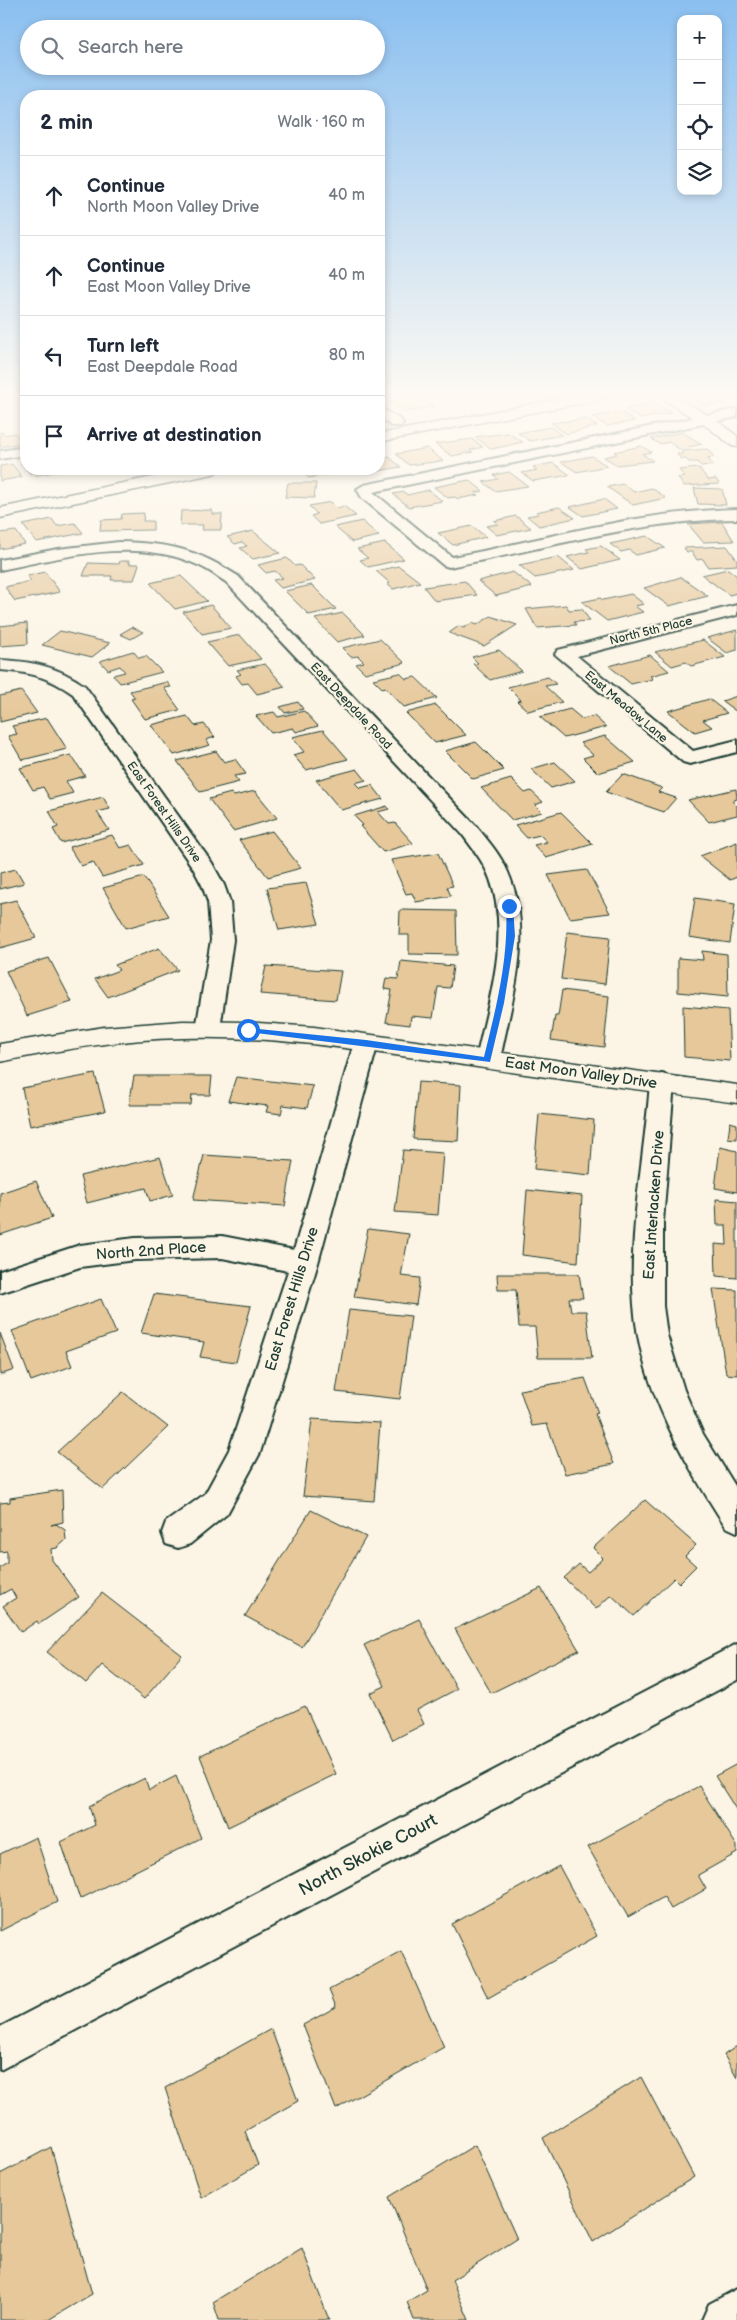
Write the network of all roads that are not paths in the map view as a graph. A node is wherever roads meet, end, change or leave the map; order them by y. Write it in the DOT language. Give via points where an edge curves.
graph roads {
  1 [pos="52,502"];
  2 [pos="377,502"];
  3 [pos="0,513"];
  4 [pos="737,514"];
  5 [pos="0,565"];
  6 [pos="737,610"];
  7 [pos="564,654"];
  8 [pos="0,665"];
  9 [pos="737,746"];
  10 [pos="208,1029"];
  11 [pos="366,1043"];
  12 [pos="0,1053"];
  13 [pos="488,1060"];
  14 [pos="662,1084"];
  15 [pos="737,1094"];
  16 [pos="304,1263"];
  17 [pos="0,1282"];
  18 [pos="737,1517"];
  19 [pos="178,1533"];
  20 [pos="737,1661"];
  21 [pos="0,2049"];
  22 [pos="737,2312"];
  23 [pos="725,2320"];
  1 -- 3 [label="main road"];
  2 -- 4 [label="street" via="449,562 645,520"];
  5 -- 13 [label="street, East Deepdale Road" via="98,548 151,548 196,558 217,567 232,579 488,854 501,879 509,906 511,936"];
  6 -- 7 [label="street, North 5th Place"];
  7 -- 9 [label="street, East Meadow Lane" via="690,758"];
  8 -- 10 [label="street, East Forest Hills Drive" via="46,670 79,690 204,868 220,902 222,921"];
  10 -- 11 [label="main road, East Moon Valley Drive" via="287,1033"];
  10 -- 12 [label="main road, East Moon Valley Drive" via="87,1037"];
  11 -- 13 [label="main road, East Moon Valley Drive"];
  11 -- 16 [label="street, East Forest Hills Drive"];
  13 -- 14 [label="main road, East Moon Valley Drive"];
  14 -- 15 [label="main road, East Moon Valley Drive"];
  14 -- 18 [label="street, East Interlacken Drive" via="649,1244 649,1307 657,1353 678,1416 704,1467"];
  16 -- 17 [label="street, North 2nd Place" via="222,1247 135,1249 80,1256"];
  16 -- 19 [label="street, East Forest Hills Drive" via="244,1453 216,1504"];
  20 -- 21 [label="street, North Skokie Court"];
  22 -- 23 [label="street"];
}
